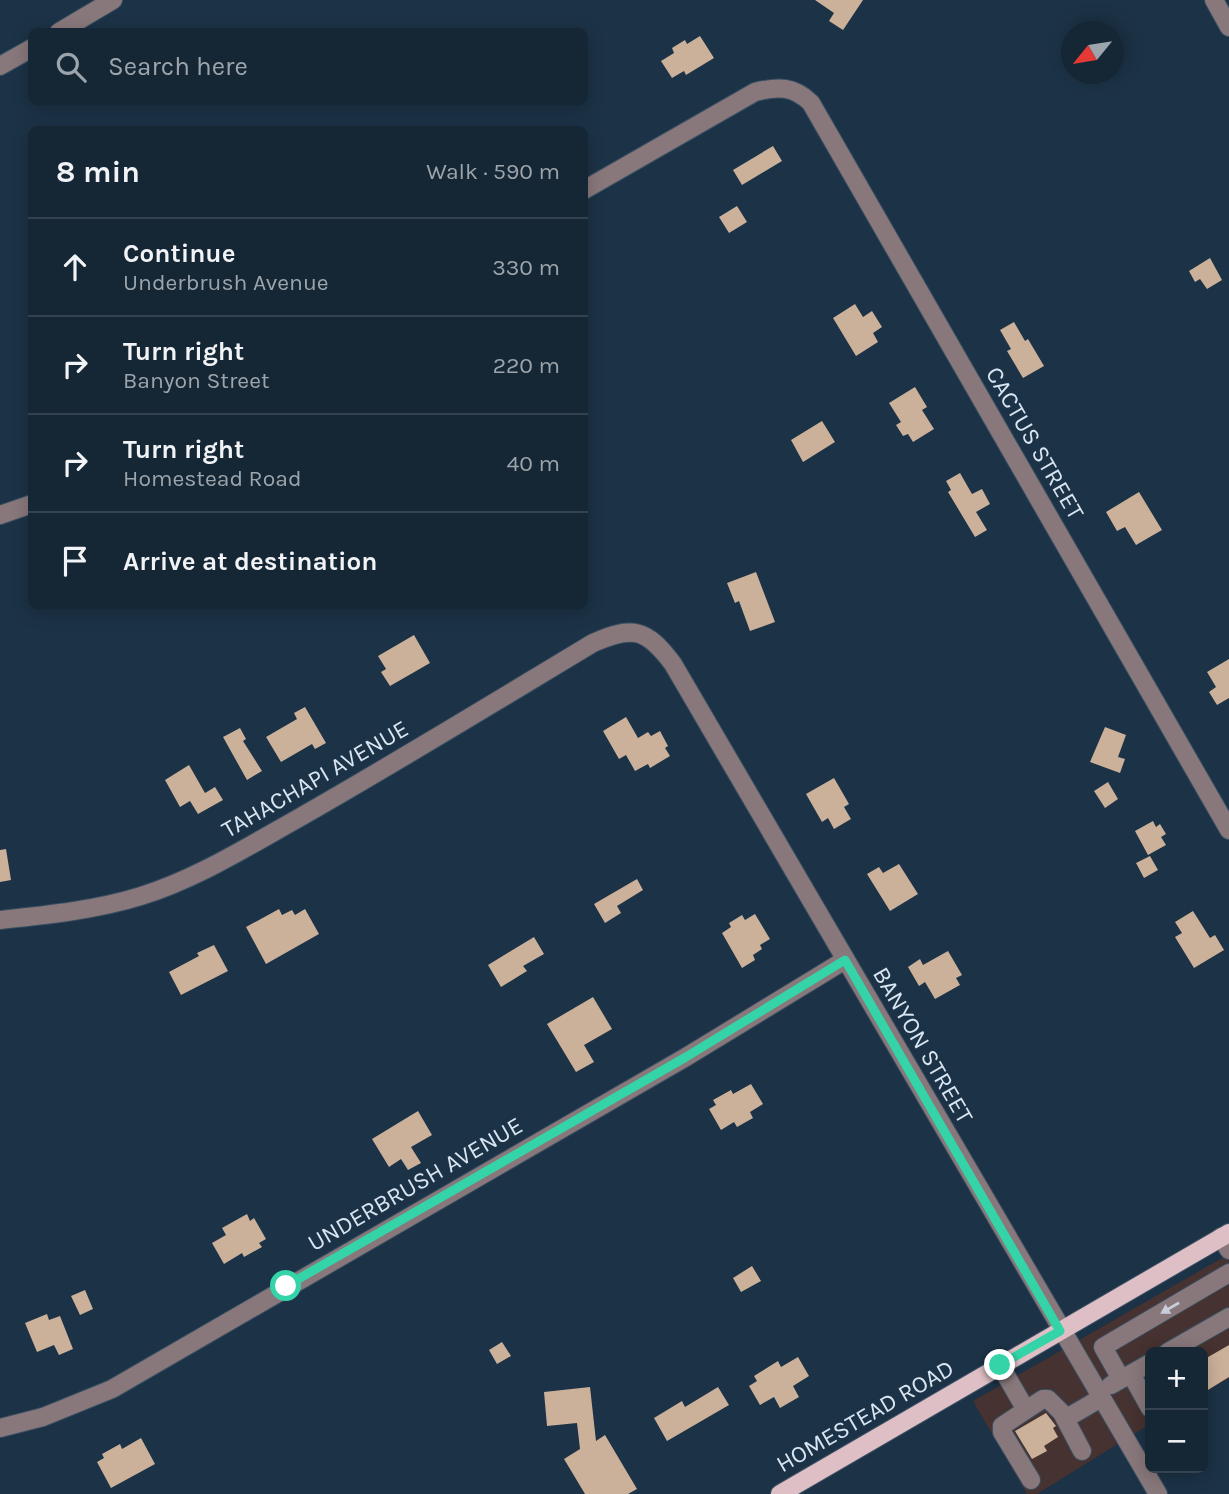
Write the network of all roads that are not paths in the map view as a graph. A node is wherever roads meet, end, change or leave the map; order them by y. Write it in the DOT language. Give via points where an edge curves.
graph roads {
  1 [pos="114,0"];
  2 [pos="1213,0"];
  3 [pos="1229,27"];
  4 [pos="66,28"];
  5 [pos="28,50"];
  6 [pos="0,66"];
  7 [pos="588,188"];
  8 [pos="28,506"];
  9 [pos="0,515"];
  10 [pos="635,633"];
  11 [pos="1229,830"];
  12 [pos="0,920"];
  13 [pos="845,960"];
  14 [pos="1226,1240"];
  15 [pos="1229,1273"];
  16 [pos="1229,1317"];
  17 [pos="1060,1331"];
  18 [pos="1177,1347"];
  19 [pos="1000,1365"];
  20 [pos="1145,1366"];
  21 [pos="1126,1377"];
  22 [pos="1099,1395"];
  23 [pos="1145,1402"];
  24 [pos="1026,1410"];
  25 [pos="1065,1419"];
  26 [pos="0,1428"];
  27 [pos="1082,1451"];
  28 [pos="1031,1480"];
  29 [pos="780,1494"];
  30 [pos="1158,1494"];
  1 -- 4 [label="street"];
  2 -- 3 [label="street"];
  5 -- 6 [label="street"];
  7 -- 11 [label="street, CACTUS STREET" via="755,92 790,88 811,103"];
  8 -- 9 [label="street"];
  10 -- 12 [label="street, TAHACHAPI AVENUE" via="615,633 593,643 366,780 178,883 122,902"];
  10 -- 13 [label="street, BANYON STREET" via="658,643 673,664"];
  13 -- 17 [label="street, BANYON STREET"];
  13 -- 26 [label="street, UNDERBRUSH AVENUE" via="112,1389 43,1417"];
  14 -- 17 [label="main road, HOMESTEAD ROAD"];
  15 -- 21 [label="street, one-way" via="1103,1347"];
  16 -- 18 [label="street"];
  17 -- 19 [label="main road, HOMESTEAD ROAD"];
  17 -- 22 [label="street, BANYON STREET"];
  19 -- 24 [label="street"];
  19 -- 29 [label="main road, HOMESTEAD ROAD"];
  20 -- 21 [label="street"];
  21 -- 22 [label="street"];
  21 -- 23 [label="street"];
  22 -- 25 [label="street"];
  22 -- 30 [label="street, BANYON STREET"];
  24 -- 25 [label="street" via="1048,1399"];
  24 -- 28 [label="street" via="1006,1422 1002,1432"];
  25 -- 27 [label="street"];
}
